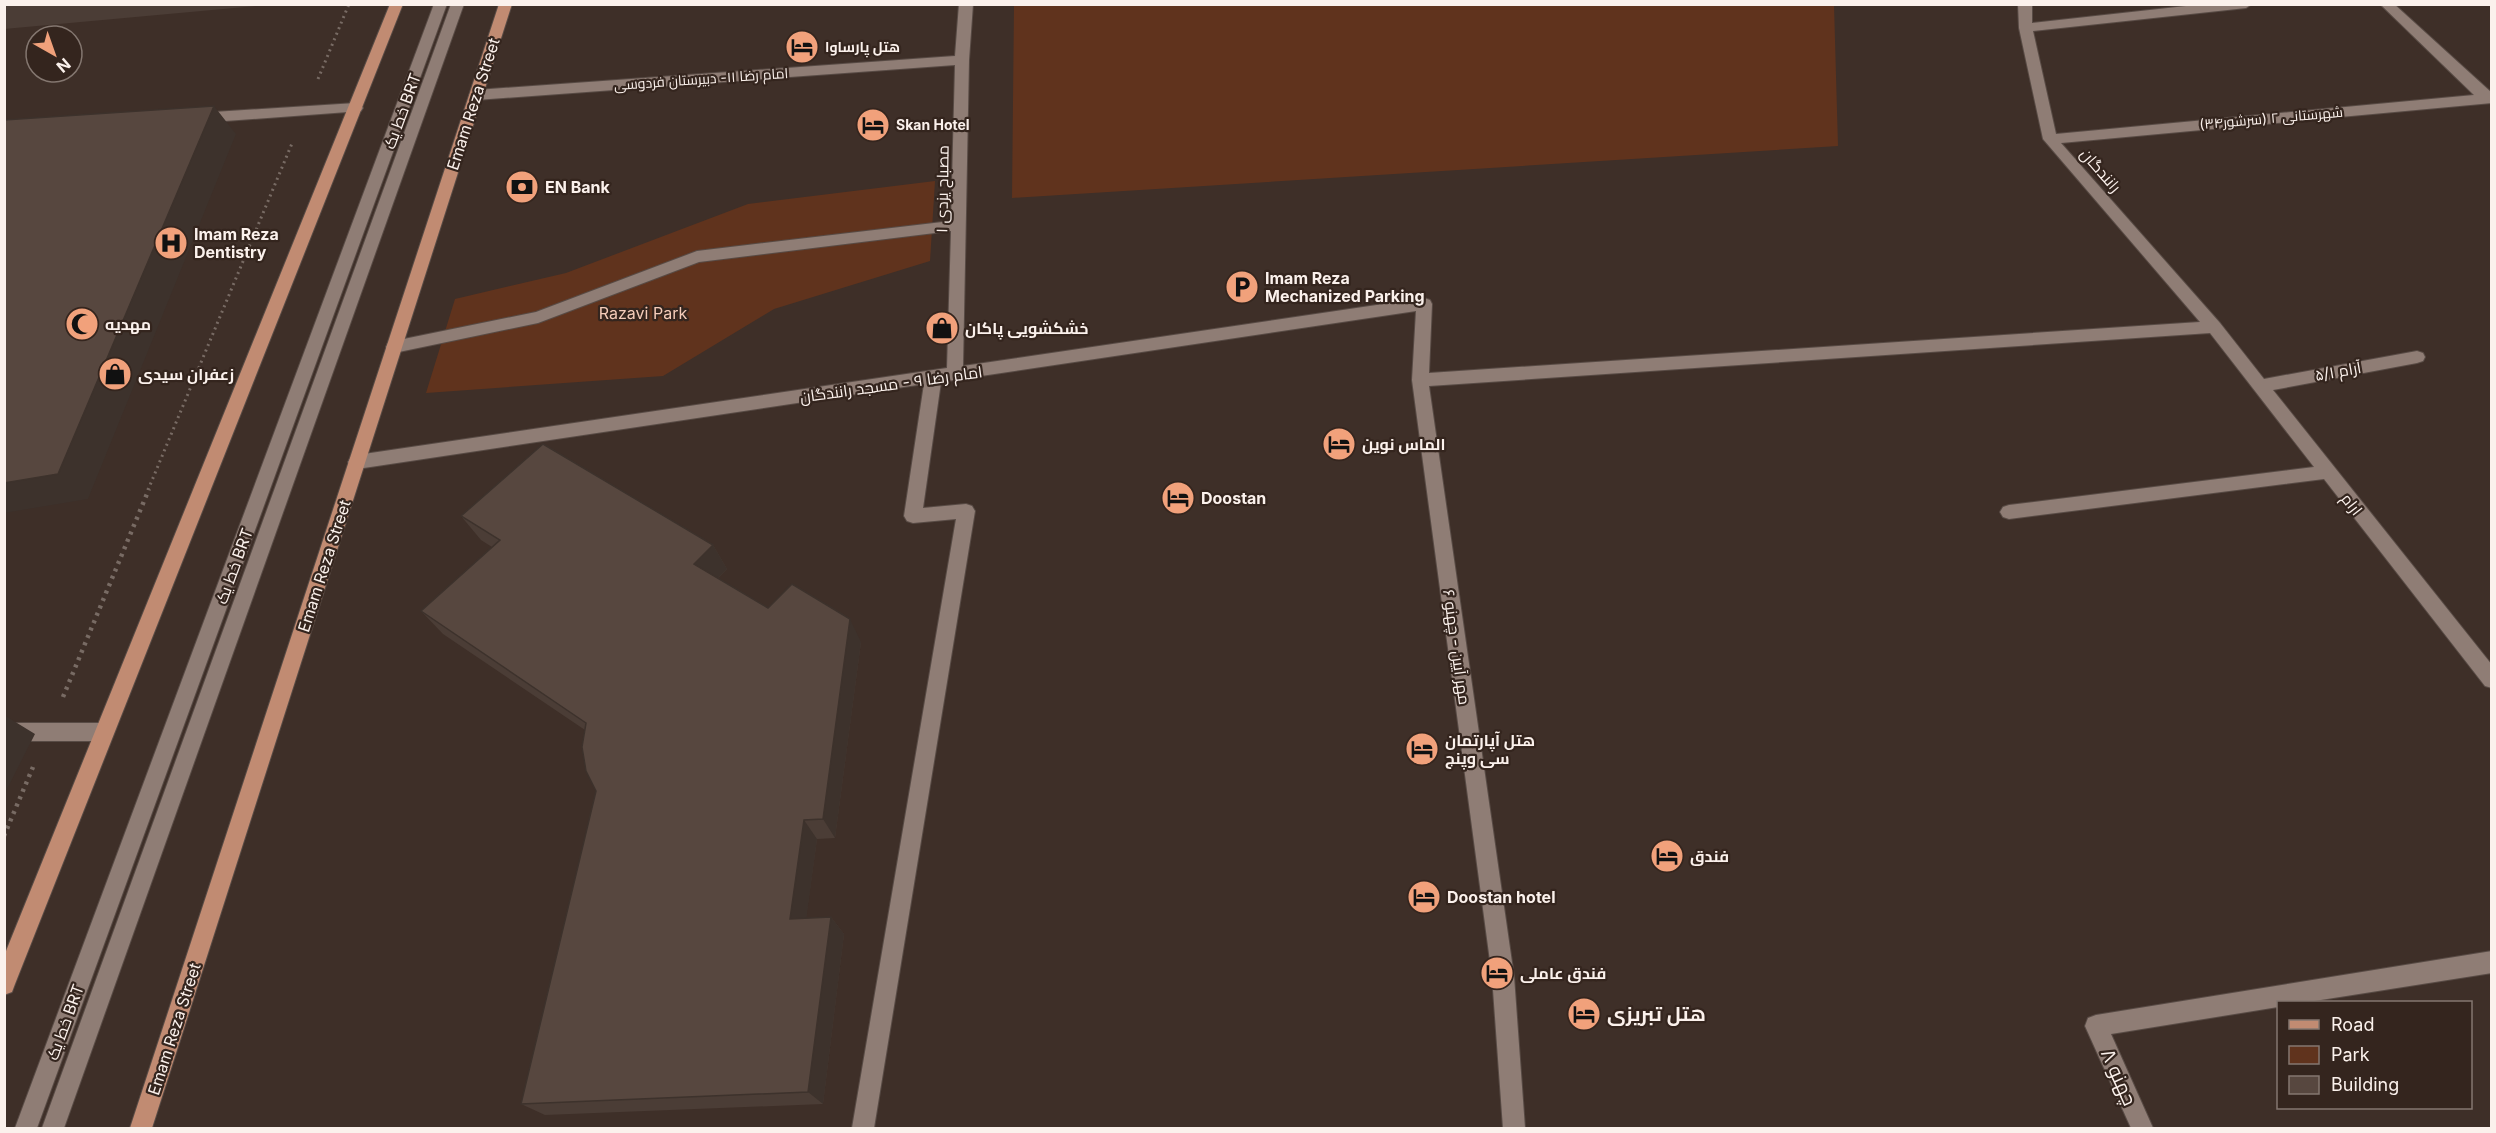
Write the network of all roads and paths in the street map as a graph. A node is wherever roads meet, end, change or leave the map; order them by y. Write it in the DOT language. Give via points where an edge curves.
graph roads {
  1 [pos="349,4"];
  2 [pos="397,4"];
  3 [pos="441,4"];
  4 [pos="458,4"];
  5 [pos="506,4"];
  6 [pos="966,4"];
  7 [pos="2025,4"];
  8 [pos="2246,4"];
  9 [pos="2386,4"];
  10 [pos="2026,28"];
  11 [pos="962,60"];
  12 [pos="476,96"];
  13 [pos="2488,98"];
  14 [pos="356,108"];
  15 [pos="306,110"];
  16 [pos="179,119"];
  17 [pos="2050,139"];
  18 [pos="959,225"];
  19 [pos="1424,304"];
  20 [pos="2214,327"];
  21 [pos="394,347"];
  22 [pos="2417,357"];
  23 [pos="955,375"];
  24 [pos="933,378"];
  25 [pos="1420,380"];
  26 [pos="2259,386"];
  27 [pos="357,462"];
  28 [pos="2327,472"];
  29 [pos="2009,512"];
  30 [pos="2492,680"];
  31 [pos="4,732"];
  32 [pos="48,732"];
  33 [pos="104,732"];
  34 [pos="4,836"];
  35 [pos="2492,962"];
  36 [pos="4,984"];
  37 [pos="26,1128"];
  38 [pos="53,1128"];
  39 [pos="141,1128"];
  40 [pos="863,1128"];
  41 [pos="1514,1128"];
  42 [pos="2142,1128"];
  1 -- 15 [label="path"];
  2 -- 14 [label="main road"];
  3 -- 37 [label="street, خط یک BRT"];
  4 -- 38 [label="street, خط یک BRT"];
  5 -- 12 [label="main road, Emam Reza Street"];
  6 -- 11 [label="street, مصباح یزدی ۱"];
  7 -- 10 [label="street, رانندگان"];
  8 -- 10 [label="street"];
  9 -- 13 [label="street"];
  10 -- 17 [label="street, رانندگان"];
  11 -- 12 [label="street, امام رضا ۱۱- دبیرستان فردوسی"];
  11 -- 18 [label="street, مصباح یزدی ۱"];
  12 -- 21 [label="main road, Emam Reza Street"];
  13 -- 17 [label="street, شهرستانی ۲ (سرشور۳۴)"];
  14 -- 15 [label="street"];
  14 -- 33 [label="main road"];
  15 -- 16 [label="street"];
  15 -- 32 [label="path"];
  17 -- 20 [label="street, رانندگان"];
  18 -- 21 [label="street" via="697,257 538,317"];
  18 -- 23 [label="street, مصباح یزدی ۱"];
  19 -- 23 [label="street, امام رضا ۹ - مسجد رانندگان"];
  19 -- 25 [label="street, مهر آیین - چهنو ۶"];
  20 -- 25 [label="street"];
  20 -- 26 [label="street, ارام"];
  21 -- 27 [label="main road, Emam Reza Street"];
  22 -- 26 [label="street, آرام ۵/۱"];
  23 -- 24 [label="street, امام رضا ۹ - مسجد رانندگان"];
  24 -- 27 [label="street, امام رضا ۹ - مسجد رانندگان"];
  24 -- 40 [label="street" via="913,516 966,511"];
  25 -- 41 [label="street, مهر آیین - چهنو ۶" via="1503,976"];
  26 -- 28 [label="street, ارام"];
  27 -- 39 [label="main road, Emam Reza Street"];
  28 -- 29 [label="street"];
  28 -- 30 [label="street, ارام"];
  31 -- 32 [label="street"];
  32 -- 33 [label="street"];
  32 -- 34 [label="path"];
  33 -- 36 [label="main road"];
  35 -- 42 [label="street, چهنو ۸" via="2096,1026"];
}
